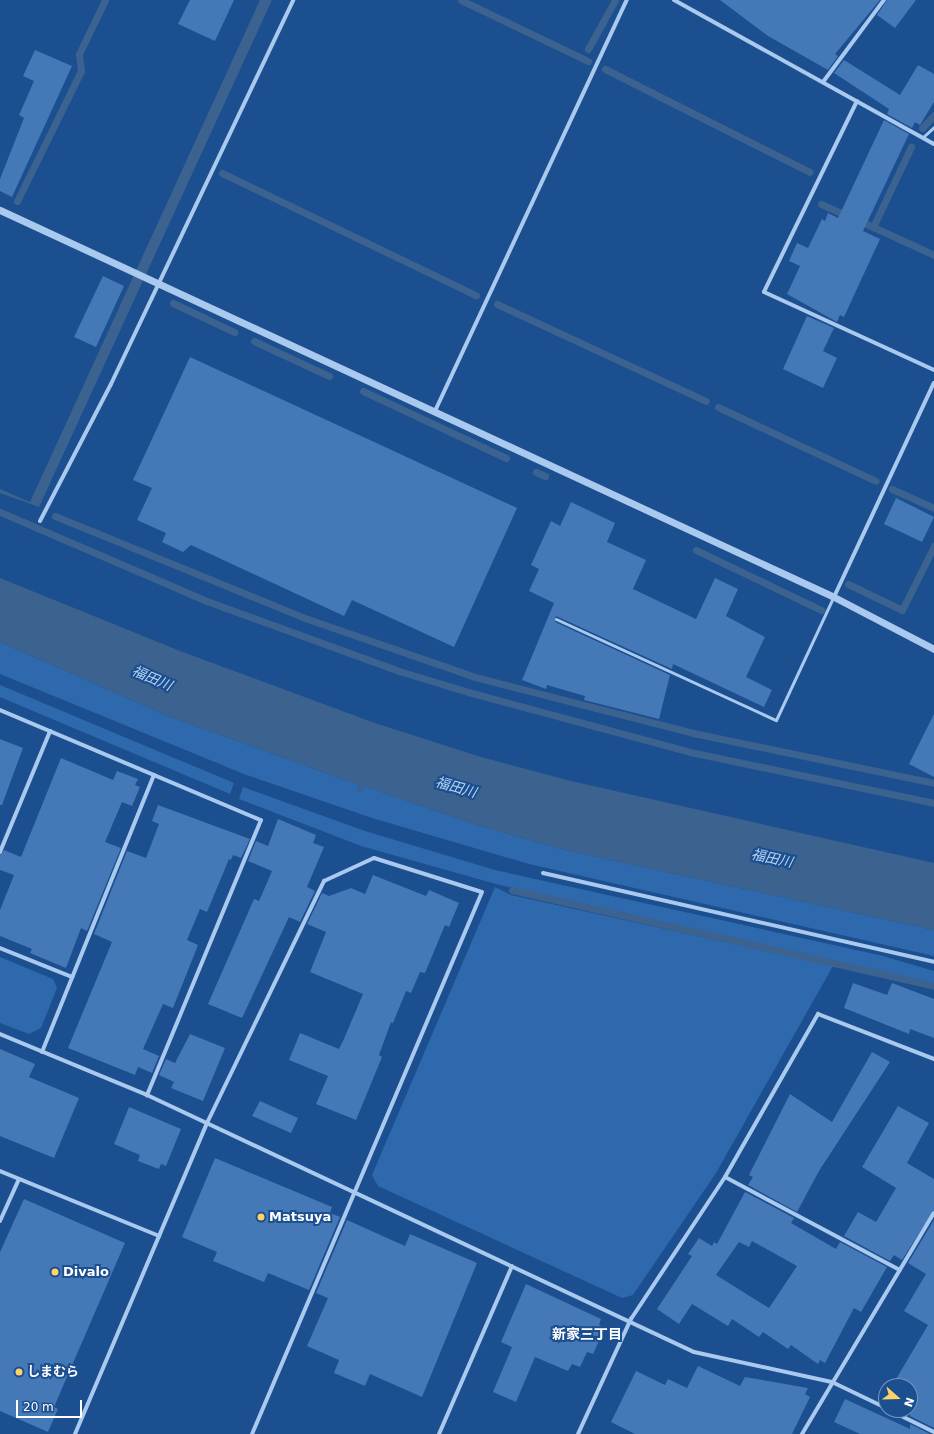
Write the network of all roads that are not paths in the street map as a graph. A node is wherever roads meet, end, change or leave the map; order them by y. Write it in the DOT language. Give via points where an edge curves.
graph roads {
  1 [pos="293,0"];
  2 [pos="627,0"];
  3 [pos="674,0"];
  4 [pos="884,0"];
  5 [pos="680,1"];
  6 [pos="823,82"];
  7 [pos="857,101"];
  8 [pos="934,127"];
  9 [pos="923,137"];
  10 [pos="934,144"];
  11 [pos="0,210"];
  12 [pos="158,283"];
  13 [pos="934,370"];
  14 [pos="934,384"];
  15 [pos="435,411"];
  16 [pos="40,521"];
  17 [pos="834,597"];
  18 [pos="556,619"];
  19 [pos="934,649"];
  20 [pos="0,710"];
  21 [pos="50,731"];
  22 [pos="154,775"];
  23 [pos="0,852"];
  24 [pos="543,873"];
  25 [pos="0,948"];
  26 [pos="934,962"];
  27 [pos="72,977"];
  28 [pos="0,1034"];
  29 [pos="42,1052"];
  30 [pos="934,1058"];
  31 [pos="147,1095"];
  32 [pos="207,1123"];
  33 [pos="0,1171"];
  34 [pos="725,1177"];
  35 [pos="19,1179"];
  36 [pos="355,1191"];
  37 [pos="934,1213"];
  38 [pos="0,1221"];
  39 [pos="159,1236"];
  40 [pos="512,1266"];
  41 [pos="900,1270"];
  42 [pos="631,1319"];
  43 [pos="832,1382"];
  44 [pos="878,1404"];
  45 [pos="905,1418"];
  46 [pos="934,1432"];
  47 [pos="75,1434"];
  48 [pos="252,1434"];
  49 [pos="438,1434"];
  50 [pos="578,1434"];
  51 [pos="802,1434"];
  1 -- 12 [label="street"];
  2 -- 15 [label="street"];
  3 -- 5 [label="street"];
  4 -- 6 [label="street"];
  5 -- 6 [label="street"];
  6 -- 7 [label="street"];
  7 -- 9 [label="street"];
  7 -- 13 [label="street" via="764,292"];
  8 -- 9 [label="lane"];
  9 -- 10 [label="street"];
  11 -- 12 [label="street"];
  12 -- 15 [label="street"];
  12 -- 16 [label="street" via="111,384"];
  14 -- 17 [label="street"];
  15 -- 17 [label="street"];
  17 -- 18 [label="lane" via="776,720"];
  17 -- 19 [label="street"];
  20 -- 21 [label="street"];
  21 -- 22 [label="street"];
  21 -- 23 [label="street"];
  22 -- 27 [label="street"];
  22 -- 31 [label="street" via="261,820"];
  24 -- 26 [label="street"];
  25 -- 27 [label="street"];
  27 -- 29 [label="street"];
  28 -- 29 [label="street"];
  29 -- 31 [label="street"];
  30 -- 34 [label="street" via="818,1014"];
  31 -- 32 [label="street"];
  32 -- 36 [label="street"];
  32 -- 36 [label="street" via="324,881 374,858 482,892"];
  32 -- 39 [label="street"];
  33 -- 35 [label="street"];
  34 -- 41 [label="street"];
  34 -- 42 [label="street"];
  35 -- 38 [label="street"];
  35 -- 39 [label="street"];
  36 -- 40 [label="street"];
  36 -- 48 [label="street"];
  37 -- 41 [label="street"];
  39 -- 47 [label="street"];
  40 -- 42 [label="street"];
  40 -- 49 [label="street"];
  41 -- 43 [label="street"];
  42 -- 43 [label="street" via="694,1352"];
  42 -- 50 [label="street"];
  43 -- 44 [label="street"];
  43 -- 51 [label="street"];
  45 -- 46 [label="street"];
}
